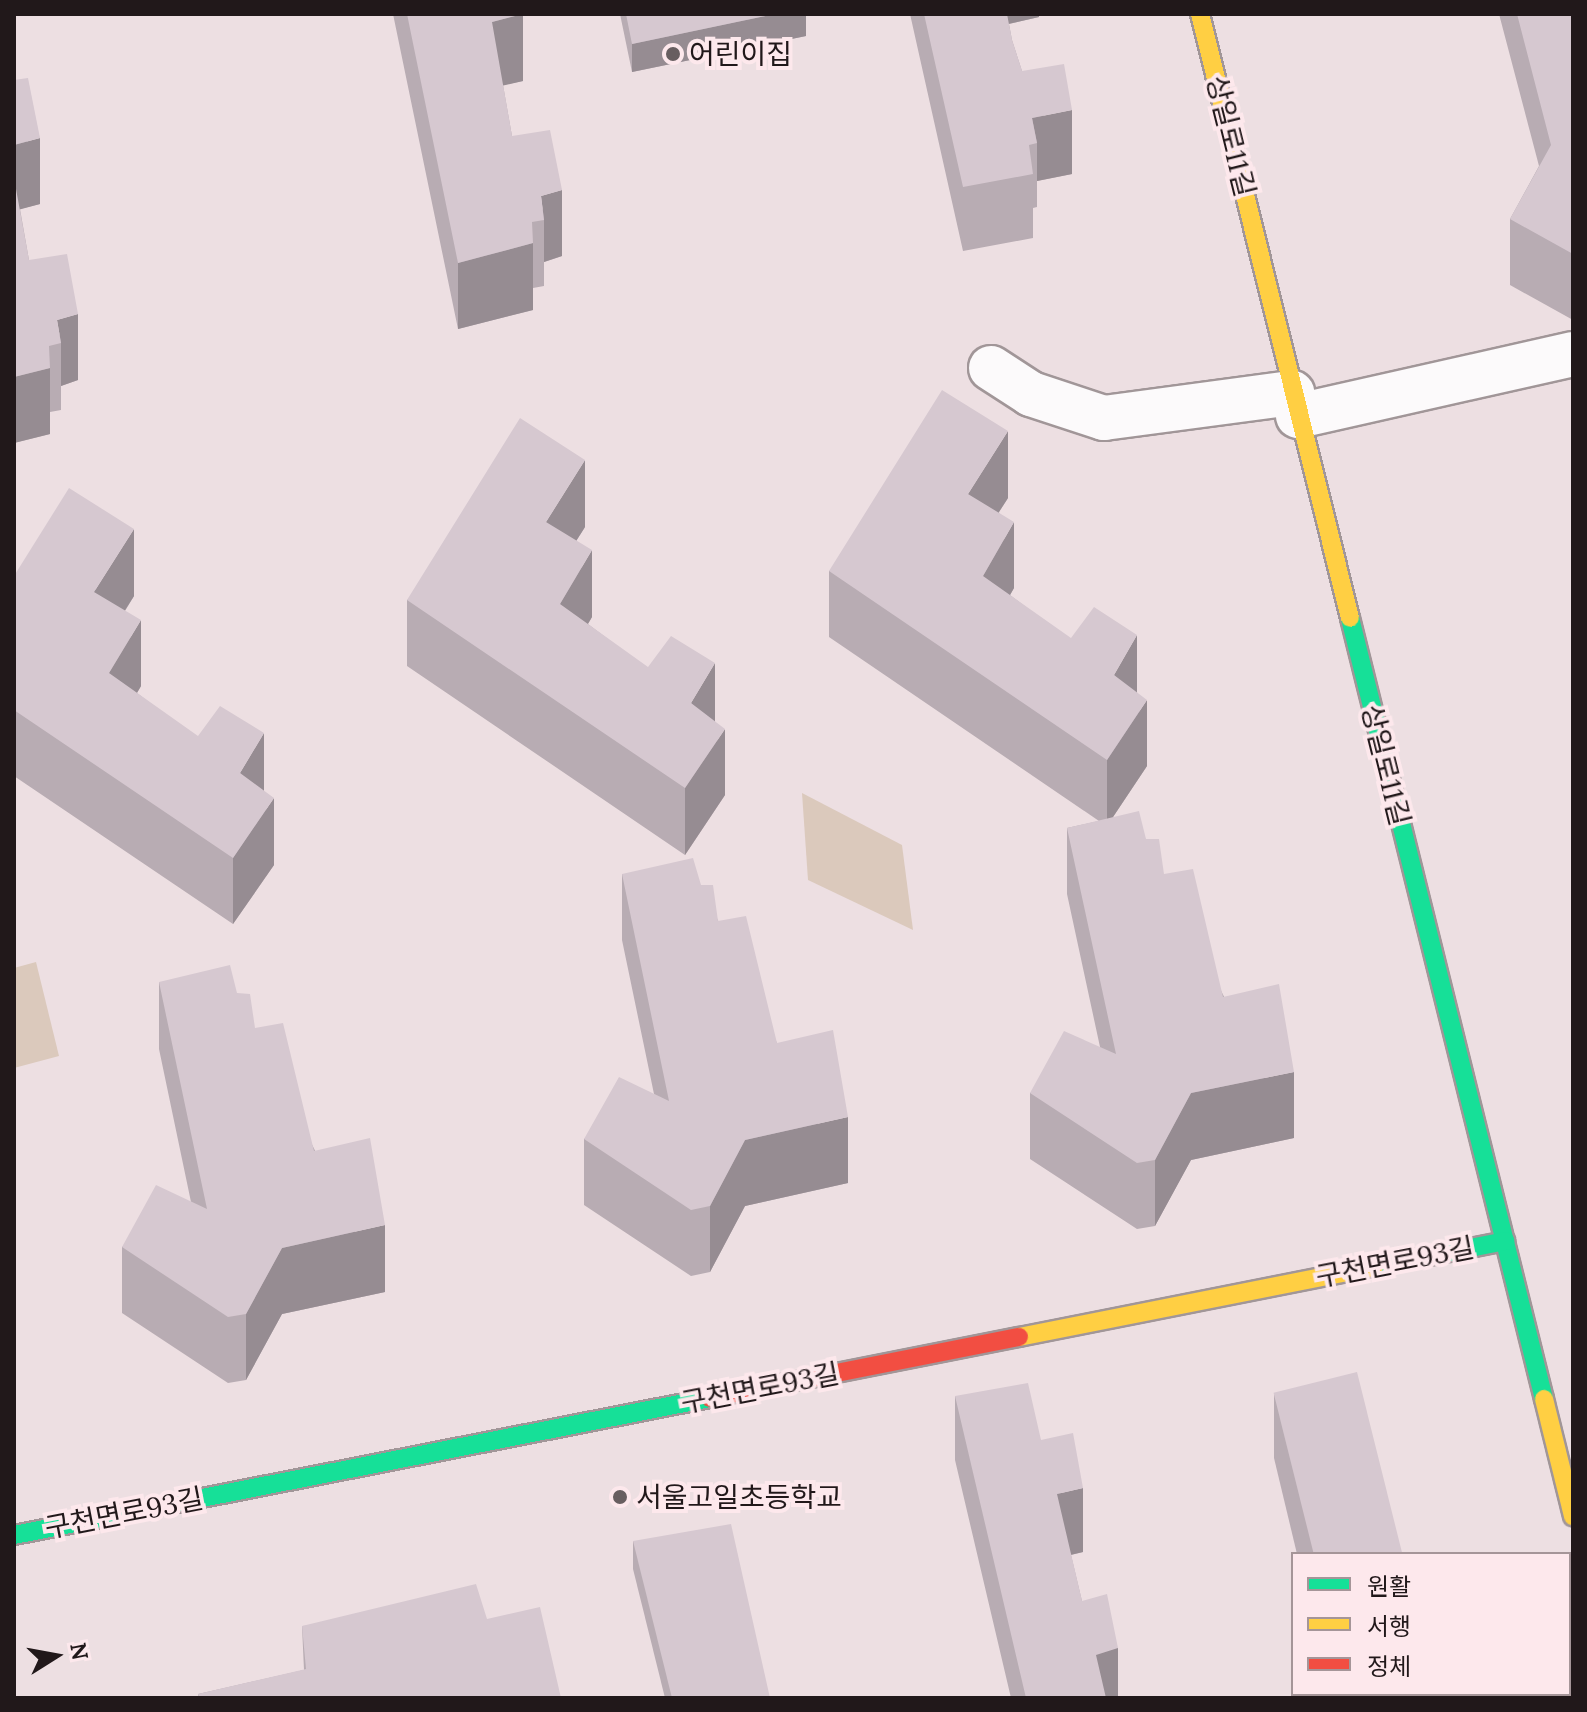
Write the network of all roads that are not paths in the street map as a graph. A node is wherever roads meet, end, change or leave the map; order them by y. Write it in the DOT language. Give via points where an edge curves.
graph roads {
  1 [pos="1200,14"];
  2 [pos="1573,354"];
  3 [pos="991,368"];
  4 [pos="1295,405"];
  5 [pos="1505,1241"];
  6 [pos="1573,1516"];
  7 [pos="14,1535"];
  1 -- 4 [label="street, 상일로11길"];
  2 -- 4 [label="street"];
  3 -- 4 [label="street" via="1031,394 1104,418"];
  4 -- 5 [label="street, 상일로11길"];
  5 -- 6 [label="street, 상일로11길"];
  5 -- 7 [label="street, 구천면로93길"];
}
